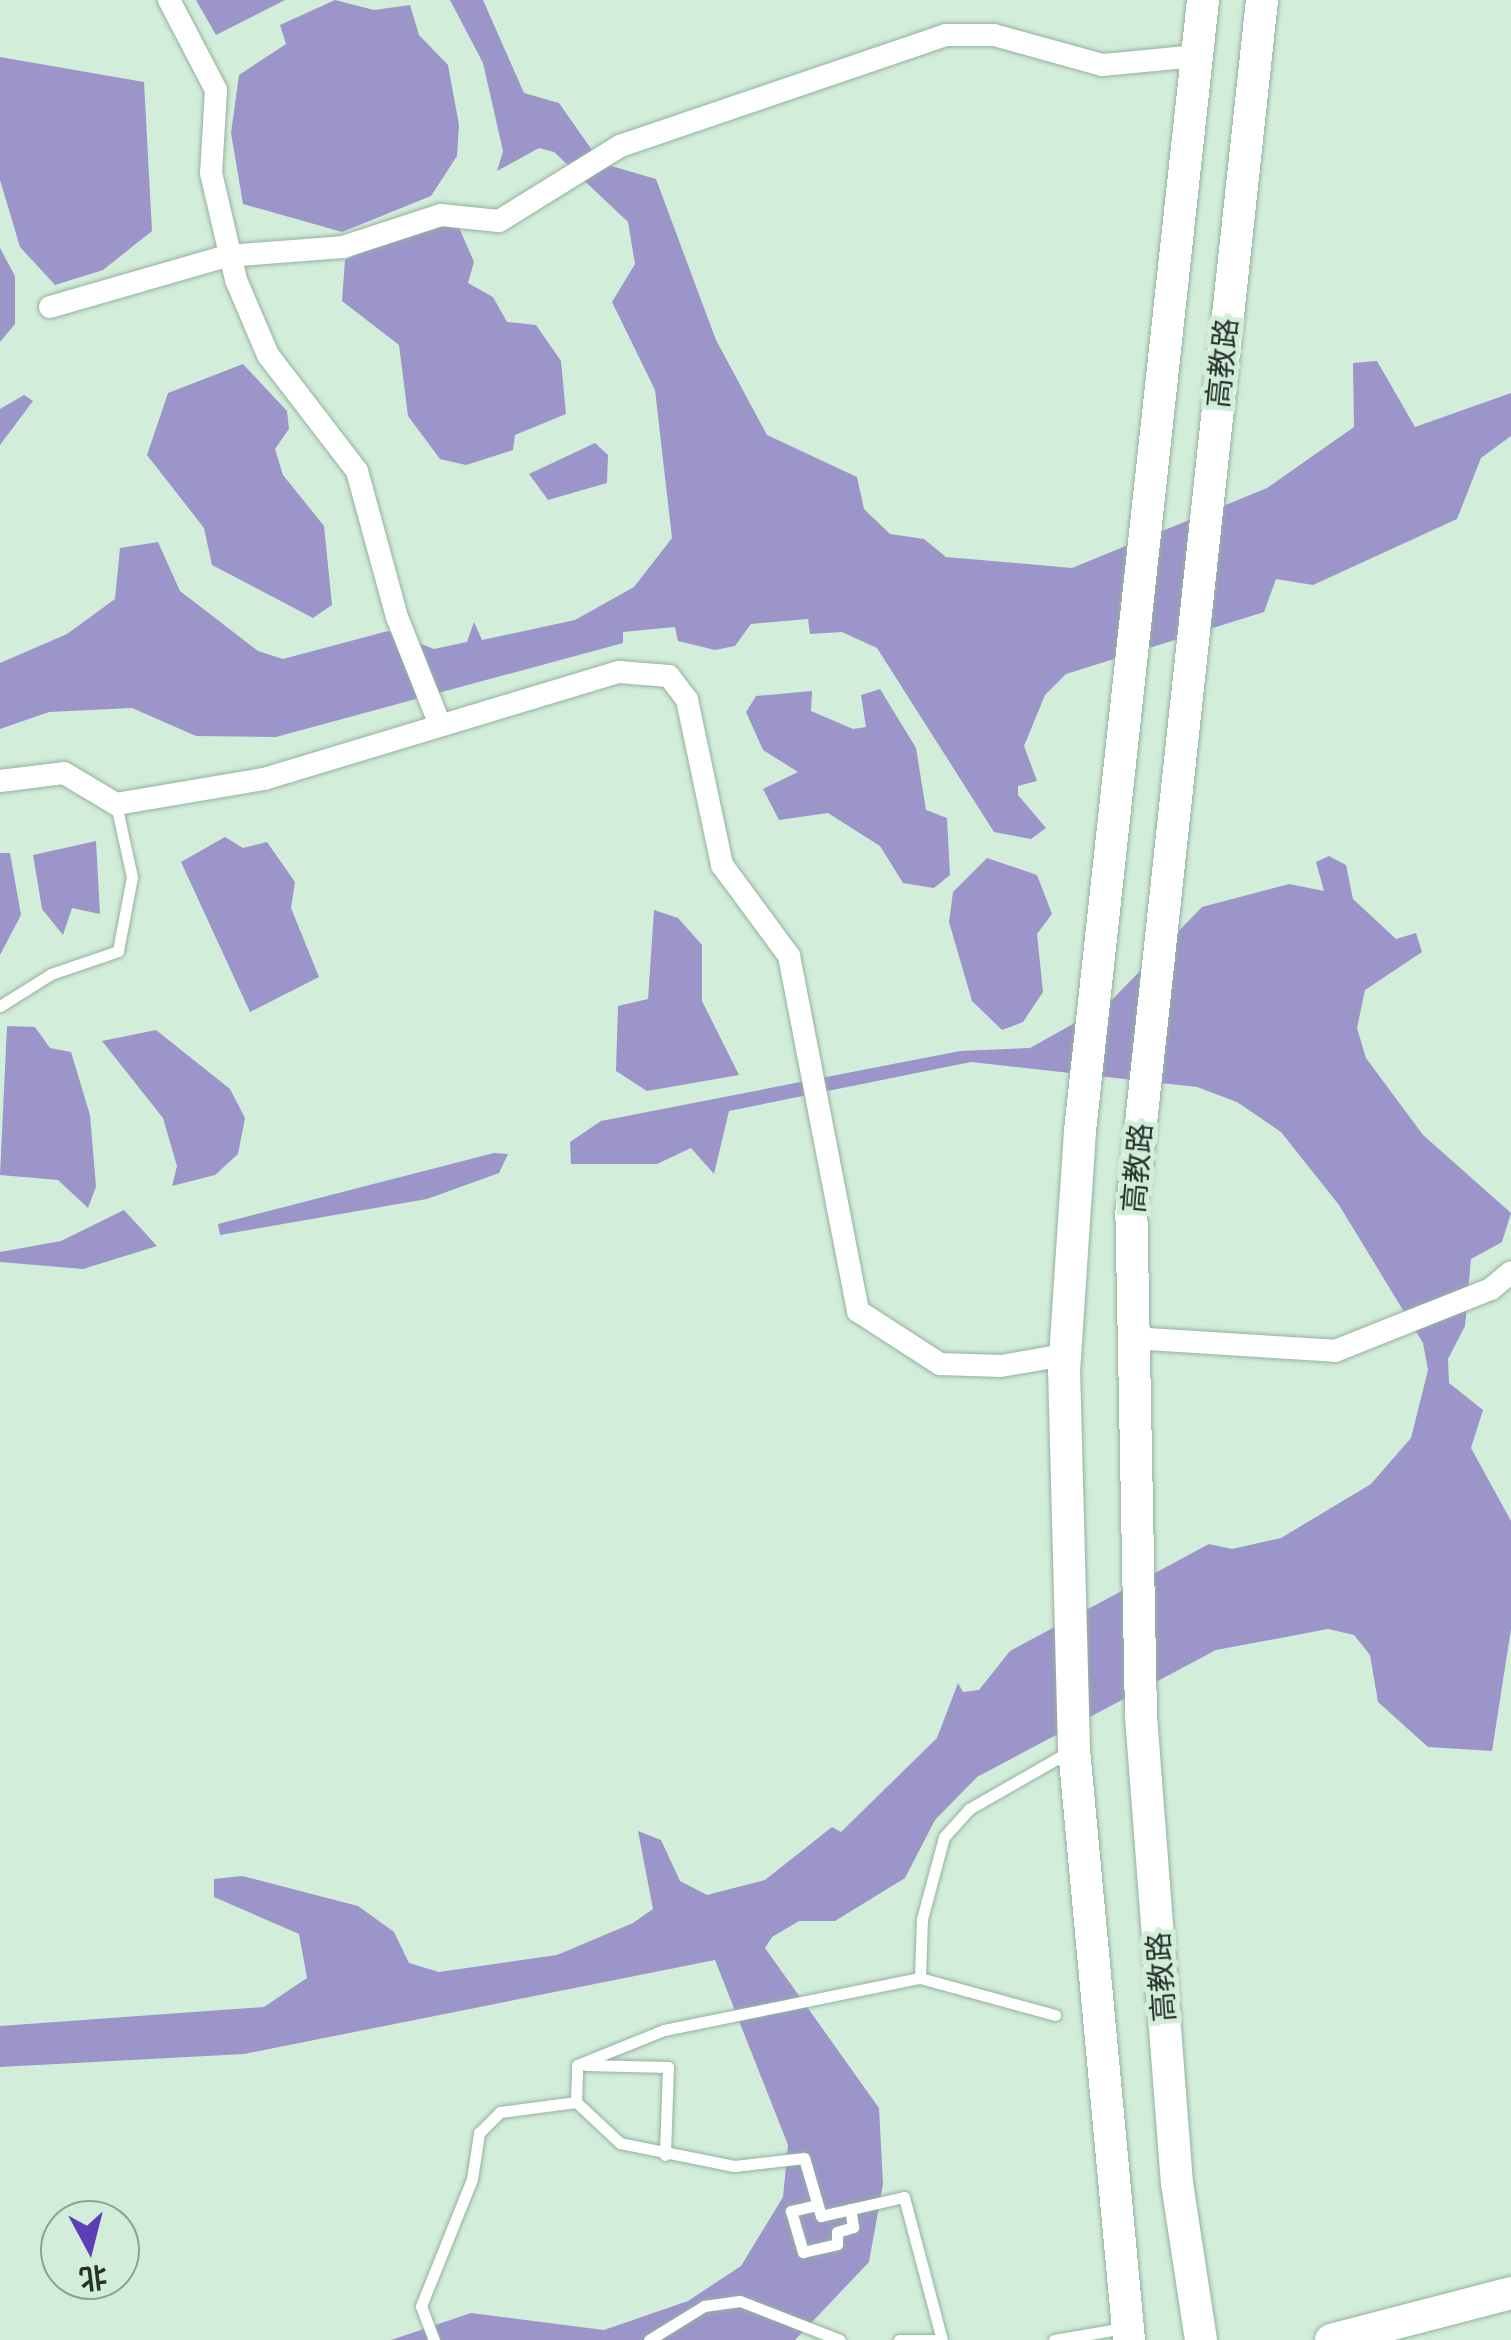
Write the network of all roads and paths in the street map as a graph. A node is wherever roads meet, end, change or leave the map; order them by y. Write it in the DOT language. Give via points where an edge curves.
graph roads {
  1 [pos="170,0"];
  2 [pos="1203,0"];
  3 [pos="1262,0"];
  4 [pos="1197,56"];
  5 [pos="227,256"];
  6 [pos="50,307"];
  7 [pos="440,726"];
  8 [pos="0,781"];
  9 [pos="116,804"];
  10 [pos="0,1006"];
  11 [pos="1511,1272"];
  12 [pos="1130,1338"];
  13 [pos="1066,1354"];
  14 [pos="1074,1749"];
  15 [pos="920,1978"];
  16 [pos="1056,2014"];
  17 [pos="577,2065"];
  18 [pos="576,2102"];
  19 [pos="665,2155"];
  20 [pos="818,2205"];
  21 [pos="850,2209"];
  22 [pos="1511,2294"];
  23 [pos="1128,2333"];
  24 [pos="434,2340"];
  25 [pos="649,2340"];
  26 [pos="840,2340"];
  27 [pos="898,2340"];
  28 [pos="940,2340"];
  29 [pos="1054,2340"];
  30 [pos="1201,2340"];
  31 [pos="1331,2340"];
  1 -- 5 [label="street" via="216,90 211,173"];
  2 -- 4 [label="main road, 高教路"];
  3 -- 12 [label="main road, 高教路" via="1131,1216"];
  4 -- 5 [label="street" via="1102,65 994,34 946,35 620,146 499,221 440,215 344,247"];
  4 -- 13 [label="main road, 高教路" via="1080,1130"];
  5 -- 6 [label="street"];
  5 -- 7 [label="street" via="268,355 357,471 397,616"];
  7 -- 9 [label="street" via="264,779"];
  7 -- 13 [label="street" via="619,672 669,676 687,700 722,865 788,956 858,1310 940,1364 1000,1366"];
  8 -- 9 [label="street" via="64,773"];
  9 -- 10 [label="lane" via="132,876 118,952 51,974"];
  11 -- 12 [label="street" via="1491,1289 1384,1337 1335,1351"];
  12 -- 30 [label="main road, 高教路" via="1141,1715 1177,2184"];
  13 -- 14 [label="main road, 高教路"];
  14 -- 15 [label="lane" via="969,1809 944,1837 922,1919"];
  14 -- 23 [label="main road, 高教路"];
  15 -- 16 [label="lane"];
  15 -- 17 [label="lane" via="664,2030"];
  17 -- 18 [label="lane"];
  17 -- 19 [label="lane" via="668,2067"];
  18 -- 19 [label="lane" via="620,2143"];
  18 -- 24 [label="lane" via="500,2112 478,2132 472,2179 421,2306"];
  19 -- 20 [label="lane" via="784,2163 804,2158"];
  20 -- 21 [label="lane" via="820,2216"];
  20 -- 21 [label="lane" via="791,2210 803,2252 837,2244 837,2232 853,2226"];
  21 -- 28 [label="lane" via="904,2196"];
  22 -- 31 [label="main road"];
  23 -- 29 [label="lane"];
  25 -- 26 [label="lane" via="704,2306 740,2301"];
  27 -- 28 [label="lane"];
}
